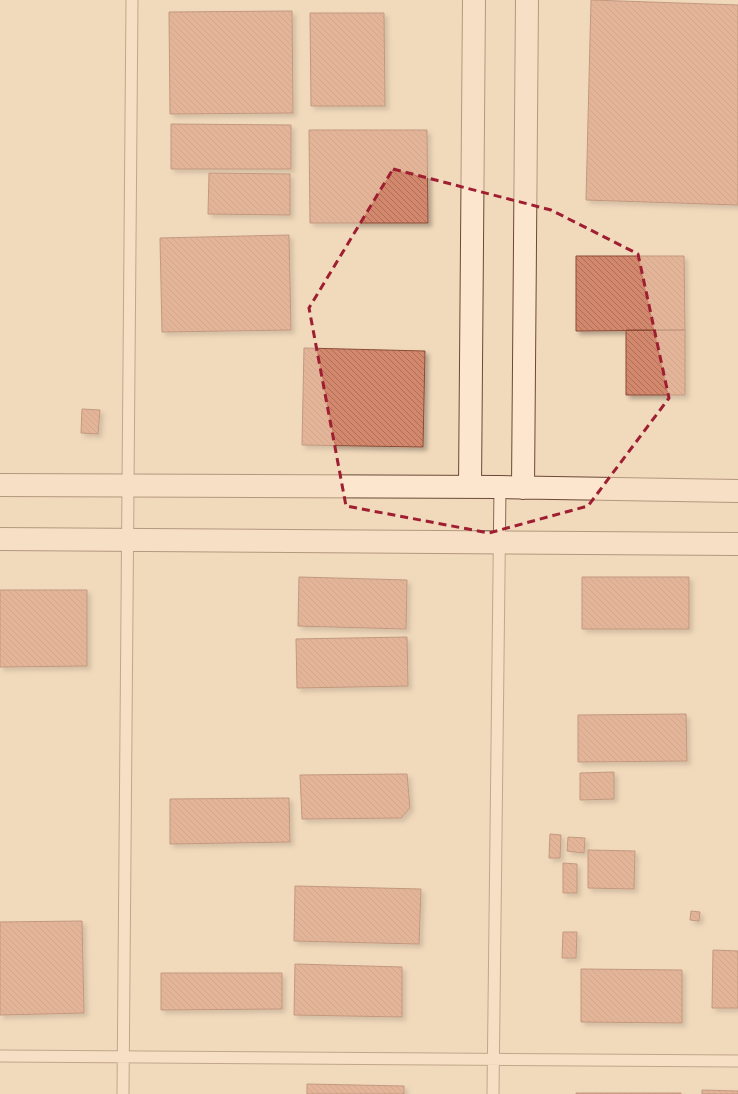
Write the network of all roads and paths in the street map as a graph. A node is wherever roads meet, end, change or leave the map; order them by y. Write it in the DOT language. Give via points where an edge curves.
graph roads {
  1 [pos="132,0"];
  2 [pos="474,0"];
  3 [pos="527,0"];
  4 [pos="0,485"];
  5 [pos="128,486"];
  6 [pos="470,487"];
  7 [pos="500,487"];
  8 [pos="523,488"];
  9 [pos="738,491"];
  10 [pos="0,539"];
  11 [pos="128,540"];
  12 [pos="499,542"];
  13 [pos="738,544"];
  14 [pos="0,1056"];
  15 [pos="124,1057"];
  16 [pos="494,1060"];
  17 [pos="738,1062"];
  18 [pos="123,1094"];
  19 [pos="493,1094"];
  1 -- 5 [label="lane"];
  2 -- 6 [label="street"];
  3 -- 8 [label="street"];
  4 -- 5 [label="street"];
  5 -- 6 [label="street"];
  5 -- 11 [label="lane"];
  6 -- 7 [label="street"];
  7 -- 8 [label="street"];
  7 -- 12 [label="lane"];
  8 -- 9 [label="street"];
  10 -- 11 [label="street"];
  11 -- 12 [label="street"];
  11 -- 15 [label="lane"];
  12 -- 13 [label="street"];
  12 -- 16 [label="lane"];
  14 -- 15 [label="lane"];
  15 -- 16 [label="lane"];
  15 -- 18 [label="lane"];
  16 -- 17 [label="lane"];
  16 -- 19 [label="lane"];
}
